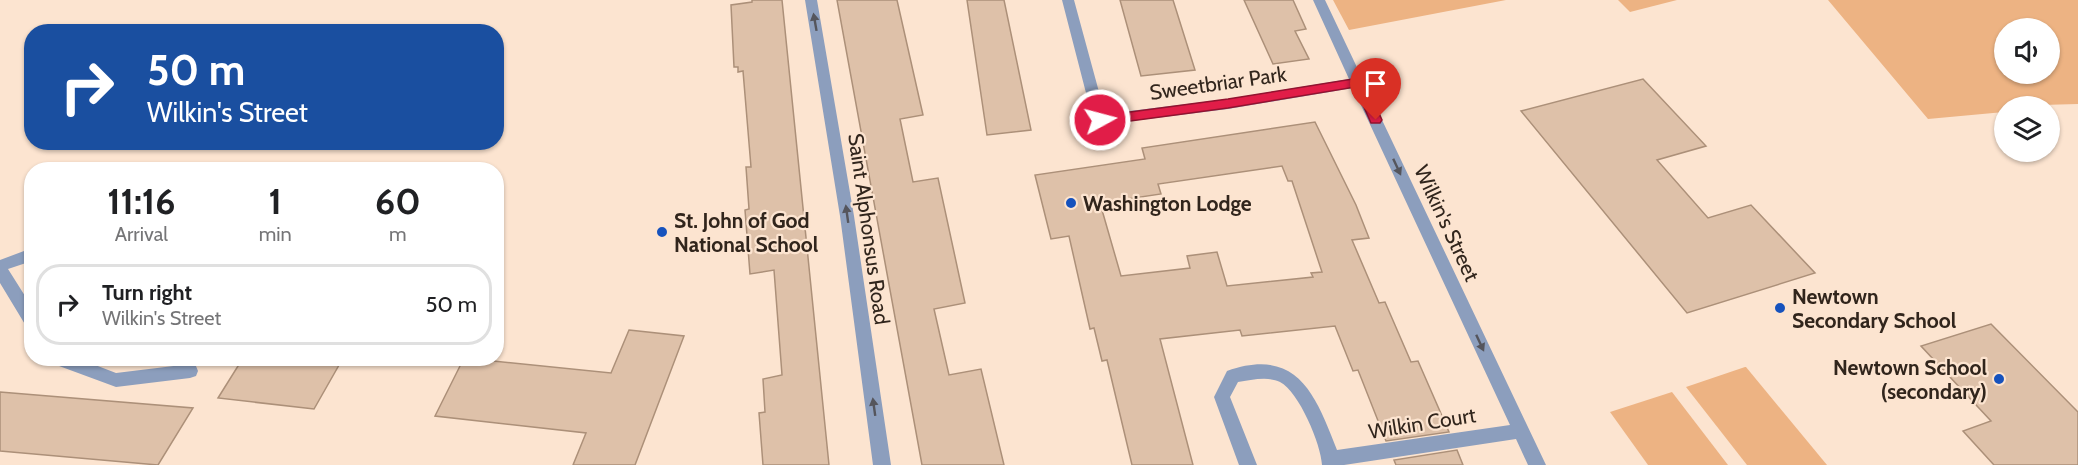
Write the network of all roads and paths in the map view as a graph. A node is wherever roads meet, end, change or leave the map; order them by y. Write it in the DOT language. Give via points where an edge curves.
graph roads {
  1 [pos="811,0"];
  2 [pos="1068,0"];
  3 [pos="1318,0"];
  4 [pos="1359,82"];
  5 [pos="24,258"];
  6 [pos="0,268"];
  7 [pos="24,308"];
  8 [pos="78,366"];
  9 [pos="190,371"];
  10 [pos="1521,431"];
  11 [pos="1331,462"];
  12 [pos="882,465"];
  13 [pos="1248,465"];
  14 [pos="1536,465"];
  12 -- 1 [label="street, Saint Alphonsus Road, one-way"];
  2 -- 4 [label="street, Sweetbriar Park" via="1100,120"];
  3 -- 4 [label="street, Wilkin's Street"];
  4 -- 10 [label="street, Wilkin's Street, one-way"];
  5 -- 6 [label="street"];
  6 -- 7 [label="street"];
  8 -- 9 [label="street" via="116,380"];
  10 -- 11 [label="street, Wilkin Court"];
  10 -- 14 [label="street, Wilkin's Street"];
  11 -- 13 [label="street, Wilkin Court" via="1307,398 1290,378 1263,369 1233,376 1222,397"];
}
